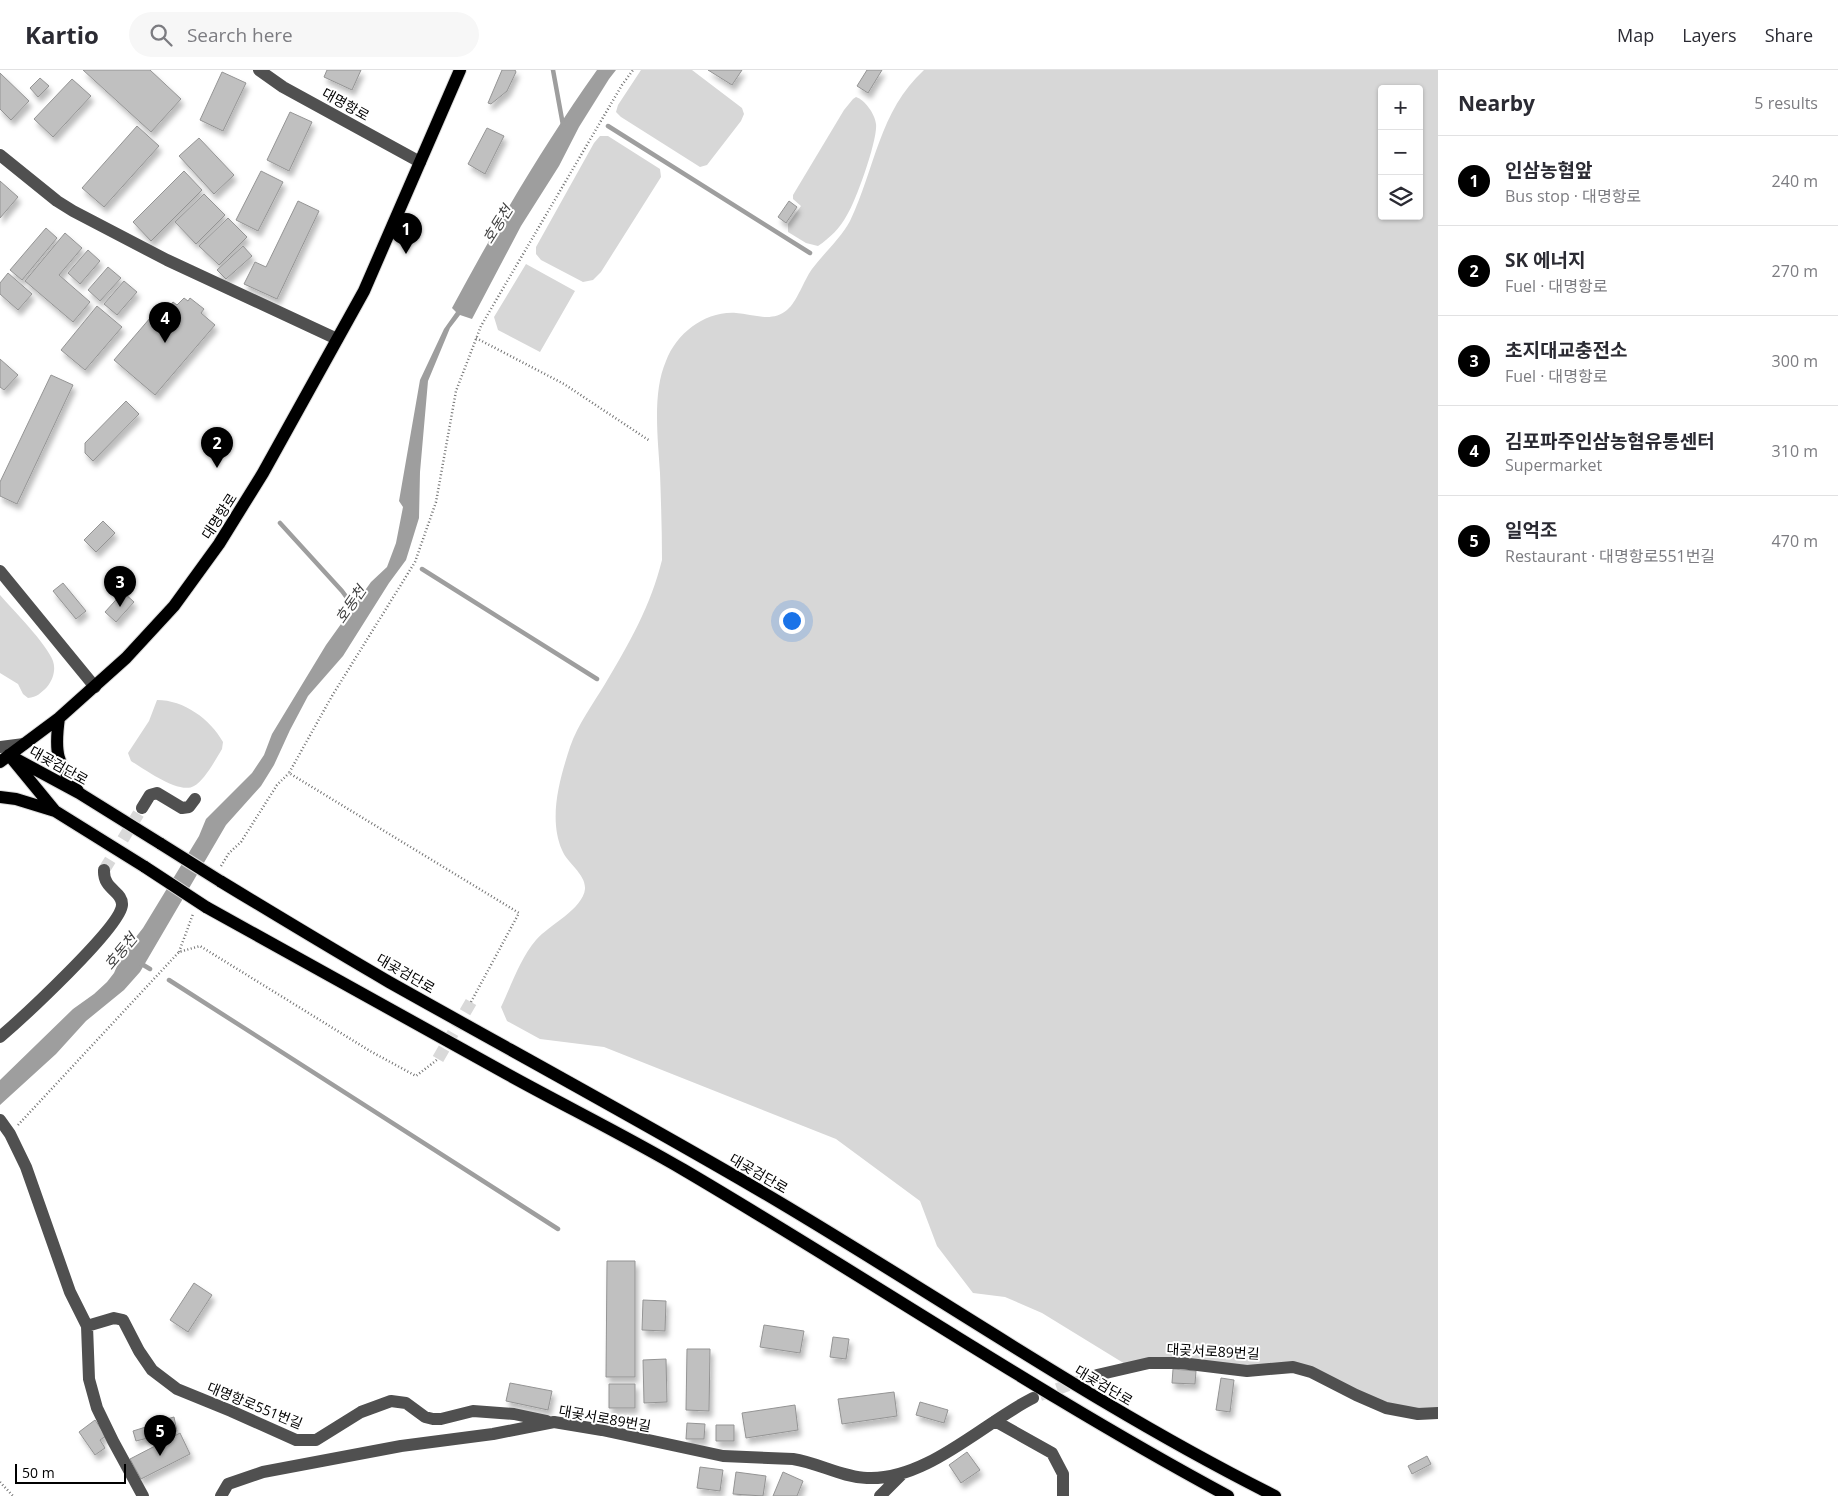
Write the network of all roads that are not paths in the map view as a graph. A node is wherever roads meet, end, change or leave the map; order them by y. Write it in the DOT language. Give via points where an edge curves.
graph roads {
  1 [pos="259,70"];
  2 [pos="460,70"];
  3 [pos="0,155"];
  4 [pos="420,162"];
  5 [pos="337,339"];
  6 [pos="0,571"];
  7 [pos="95,687"];
  8 [pos="59,718"];
  9 [pos="3,755"];
  10 [pos="79,793"];
  11 [pos="0,797"];
  12 [pos="196,799"];
  13 [pos="142,808"];
  14 [pos="55,811"];
  15 [pos="104,870"];
  16 [pos="0,1037"];
  17 [pos="5,1126"];
  18 [pos="87,1326"];
  19 [pos="1097,1375"];
  20 [pos="1033,1398"];
  21 [pos="1438,1413"];
  22 [pos="995,1420"];
  23 [pos="554,1422"];
  24 [pos="901,1475"];
  25 [pos="143,1496"];
  26 [pos="221,1496"];
  27 [pos="880,1496"];
  28 [pos="1064,1496"];
  29 [pos="1228,1496"];
  30 [pos="1274,1496"];
  1 -- 4 [label="street, 대명항로" via="283,87"];
  2 -- 4 [label="main road, 대명항로"];
  3 -- 5 [label="street" via="72,211"];
  4 -- 5 [label="main road, 대명항로" via="364,291"];
  5 -- 7 [label="main road, 대명항로" via="268,465 219,544 174,606"];
  6 -- 7 [label="street"];
  7 -- 8 [label="main road, 대명항로"];
  8 -- 9 [label="main road, 대명항로"];
  8 -- 10 [label="main road" via="56,738 62,769"];
  9 -- 10 [label="main road, 대곶검단로"];
  9 -- 14 [label="main road, 대곶검단로"];
  10 -- 30 [label="main road, 대곶검단로, bridge" via="161,844 220,875 388,981 752,1186 1133,1420"];
  11 -- 14 [label="main road"];
  12 -- 13 [label="street" via="189,807 182,808 157,793 150,795"];
  14 -- 29 [label="main road, 대곶검단로, bridge" via="202,907 680,1168 1110,1430"];
  15 -- 16 [label="street" via="104,878 122,905 118,916 100,940"];
  17 -- 18 [label="street" via="26,1167 70,1292"];
  18 -- 23 [label="street, 대명항로551번길" via="114,1318 122,1320 152,1370 177,1389 296,1440 316,1440 361,1412 391,1401 406,1403 433,1419 473,1411 514,1414"];
  18 -- 25 [label="street" via="89,1379 97,1408"];
  19 -- 21 [label="street, 대곶서로89번길" via="1149,1363 1181,1363 1247,1371 1293,1367 1311,1372 1386,1408 1418,1414"];
  20 -- 22 [label="street, 대곶서로89번길"];
  22 -- 24 [label="street, 대곶서로89번길" via="956,1447"];
  22 -- 28 [label="street" via="1052,1453 1063,1474"];
  23 -- 24 [label="street, 대곶서로89번길" via="723,1456 804,1461 865,1478"];
  23 -- 26 [label="street, 대곶서로89번길" via="264,1472 228,1484"];
  24 -- 27 [label="street, 대곶서로89번길"];
}
